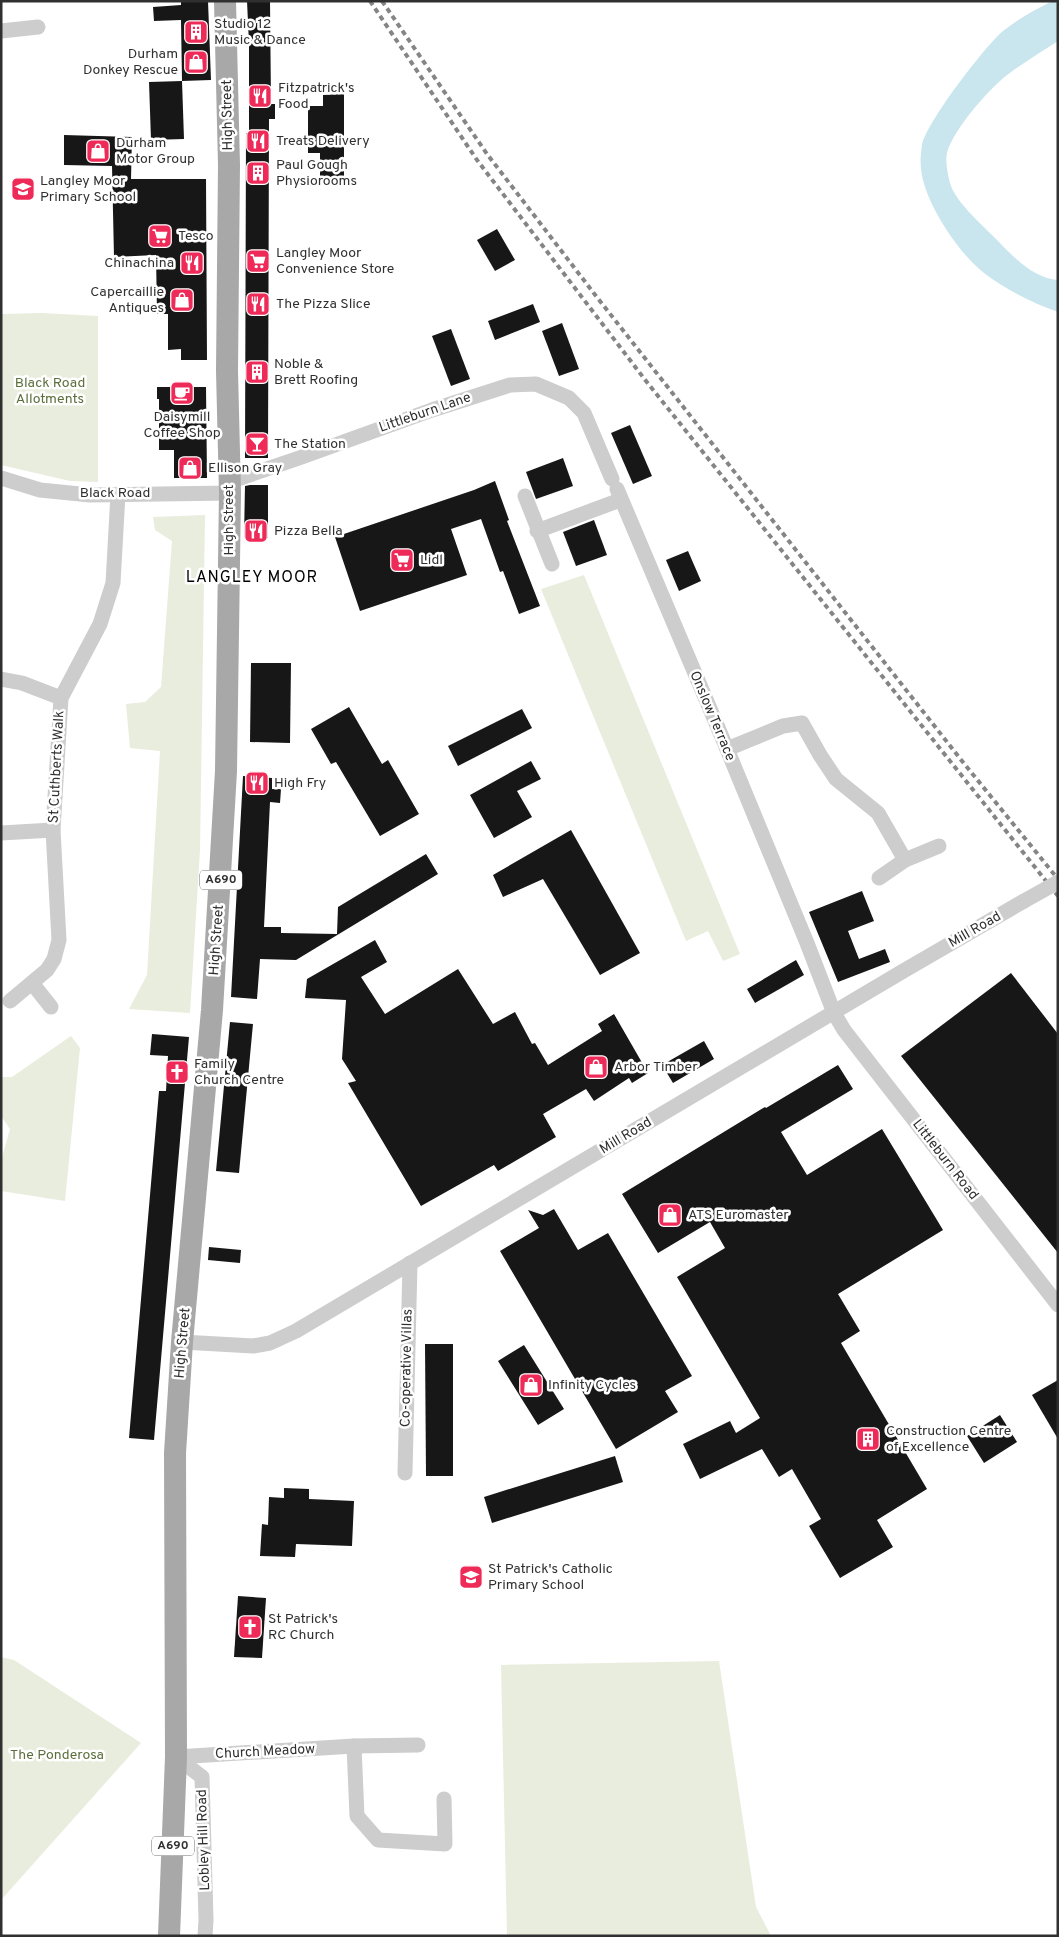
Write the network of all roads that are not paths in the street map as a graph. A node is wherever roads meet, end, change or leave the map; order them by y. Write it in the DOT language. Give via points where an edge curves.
graph roads {
  1 [pos="225,1"];
  2 [pos="38,27"];
  3 [pos="1,31"];
  4 [pos="1,478"];
  5 [pos="230,487"];
  6 [pos="616,489"];
  7 [pos="118,494"];
  8 [pos="524,496"];
  9 [pos="538,531"];
  10 [pos="552,564"];
  11 [pos="1,679"];
  12 [pos="61,698"];
  13 [pos="727,750"];
  14 [pos="53,830"];
  15 [pos="1,833"];
  16 [pos="939,846"];
  17 [pos="905,860"];
  18 [pos="879,878"];
  19 [pos="1058,882"];
  20 [pos="32,983"];
  21 [pos="10,1000"];
  22 [pos="51,1006"];
  23 [pos="834,1013"];
  24 [pos="410,1263"];
  25 [pos="1058,1305"];
  26 [pos="182,1342"];
  27 [pos="405,1473"];
  28 [pos="418,1745"];
  29 [pos="354,1746"];
  30 [pos="176,1757"];
  31 [pos="444,1799"];
  32 [pos="169,1936"];
  33 [pos="205,1936"];
  1 -- 5 [label="main road, High Street / A690"];
  2 -- 3 [label="street"];
  4 -- 7 [label="street, Black Road" via="40,490"];
  5 -- 6 [label="street, Littleburn Lane" via="299,458 432,410 510,385 536,384 569,398 584,413"];
  5 -- 7 [label="street, Black Road"];
  5 -- 26 [label="main road, High Street / A690" via="221,886"];
  6 -- 9 [label="street"];
  6 -- 13 [label="street, Onslow Terrace"];
  7 -- 12 [label="street, St Cuthberts Walk" via="113,583 100,624"];
  8 -- 9 [label="street"];
  9 -- 10 [label="street"];
  11 -- 12 [label="street"];
  12 -- 14 [label="street, St Cuthberts Walk"];
  13 -- 17 [label="street" via="783,726 802,723 836,779 878,814"];
  13 -- 23 [label="street, Onslow Terrace"];
  14 -- 15 [label="street"];
  14 -- 20 [label="street, St Cuthberts Walk" via="59,940 54,959"];
  16 -- 17 [label="street"];
  17 -- 18 [label="street"];
  19 -- 23 [label="street, Mill Road, bridge"];
  20 -- 21 [label="street, St Cuthberts Walk"];
  20 -- 22 [label="street"];
  23 -- 24 [label="street, Mill Road"];
  23 -- 25 [label="street, Littleburn Road"];
  24 -- 26 [label="street, Mill Road" via="270,1343 241,1347"];
  24 -- 27 [label="street, Co-operative Villas"];
  26 -- 30 [label="main road, High Street / A690" via="175,1453"];
  28 -- 29 [label="street, Church Meadow"];
  29 -- 30 [label="street, Church Meadow"];
  29 -- 31 [label="street" via="357,1816 378,1840 445,1844"];
  30 -- 32 [label="main road, A690"];
  30 -- 33 [label="street, Lobley Hill Road" via="202,1777"];
}
